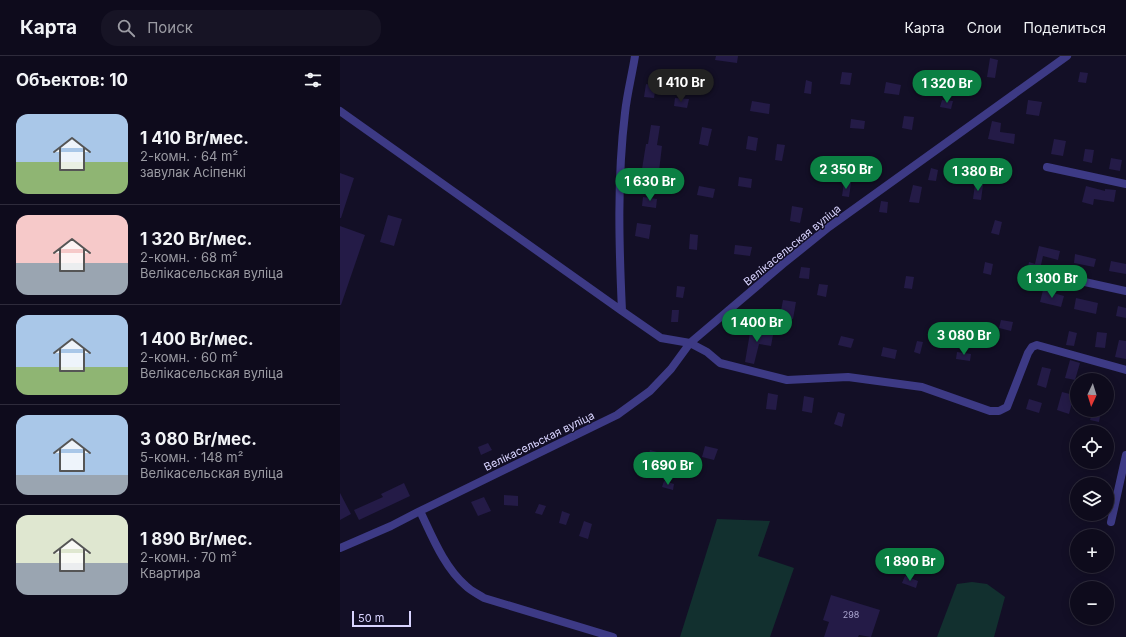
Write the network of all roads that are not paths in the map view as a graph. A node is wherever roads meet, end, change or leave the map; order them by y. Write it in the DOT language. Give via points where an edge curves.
graph roads {
  1 [pos="635,56"];
  2 [pos="1067,56"];
  3 [pos="340,111"];
  4 [pos="1047,167"];
  5 [pos="1126,184"];
  6 [pos="1062,277"];
  7 [pos="1126,291"];
  8 [pos="622,311"];
  9 [pos="690,343"];
  10 [pos="1126,370"];
  11 [pos="1126,455"];
  12 [pos="420,511"];
  13 [pos="1111,522"];
  14 [pos="342,548"];
  15 [pos="613,637"];
  1 -- 8 [label="street" via="625,113 620,175 618,234"];
  2 -- 9 [label="street, Велікасельская вуліца" via="829,227"];
  3 -- 8 [label="street"];
  4 -- 5 [label="street"];
  6 -- 7 [label="street"];
  8 -- 9 [label="street" via="661,338"];
  9 -- 10 [label="street" via="720,363 787,380 848,377 922,387 990,411 999,411 1007,407 1028,353 1037,345"];
  9 -- 12 [label="street, Велікасельская вуліца" via="671,369 650,391 617,415"];
  11 -- 13 [label="street"];
  12 -- 14 [label="street, Велікасельская вуліца"];
  12 -- 15 [label="street" via="451,569 466,586 484,598"];
}
